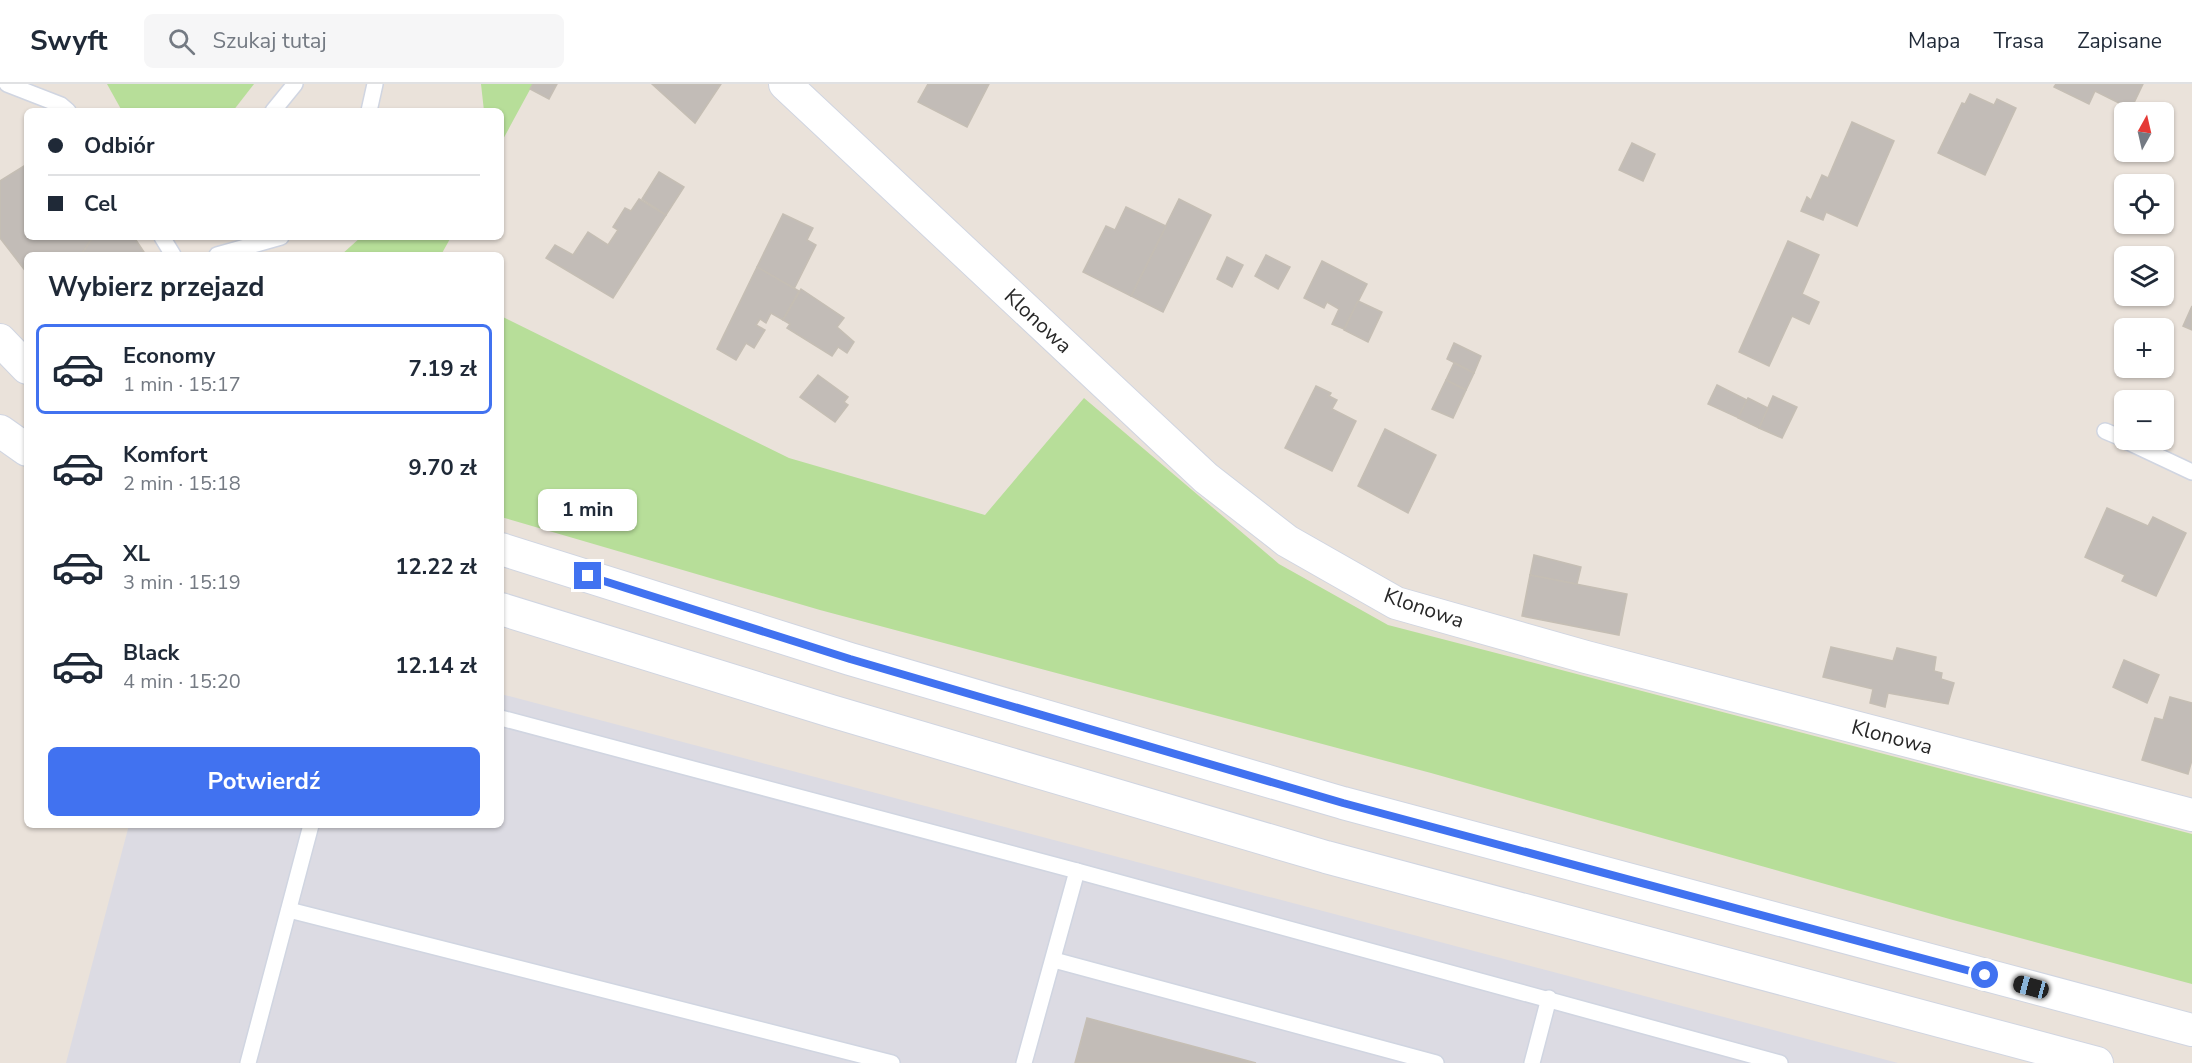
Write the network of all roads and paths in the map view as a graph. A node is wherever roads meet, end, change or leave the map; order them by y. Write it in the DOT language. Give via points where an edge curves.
graph roads {
  1 [pos="8,84"];
  2 [pos="295,84"];
  3 [pos="375,84"];
  4 [pos="785,84"];
  5 [pos="64,108"];
  6 [pos="275,108"];
  7 [pos="370,108"];
  8 [pos="270,240"];
  9 [pos="228,252"];
  10 [pos="0,340"];
  11 [pos="24,365"];
  12 [pos="0,431"];
  13 [pos="2105,431"];
  14 [pos="2114,435"];
  15 [pos="24,448"];
  16 [pos="2147,450"];
  17 [pos="2192,472"];
  18 [pos="504,550"];
  19 [pos="504,610"];
  20 [pos="504,719"];
  21 [pos="2192,815"];
  22 [pos="309,828"];
  23 [pos="1077,871"];
  24 [pos="289,910"];
  25 [pos="1054,960"];
  26 [pos="1549,998"];
  27 [pos="2192,1030"];
  28 [pos="248,1063"];
  29 [pos="892,1063"];
  30 [pos="1024,1063"];
  31 [pos="1436,1063"];
  32 [pos="1532,1063"];
  33 [pos="1780,1063"];
  34 [pos="2097,1063"];
  1 -- 5 [label="lane"];
  2 -- 6 [label="lane"];
  3 -- 7 [label="lane"];
  4 -- 21 [label="street, Klonowa" via="1206,478 1287,541 1396,603 1586,657"];
  8 -- 9 [label="lane"];
  10 -- 11 [label="street"];
  12 -- 15 [label="street"];
  13 -- 14 [label="lane"];
  16 -- 17 [label="lane"];
  18 -- 27 [label="street" via="850,659 1343,803"];
  19 -- 34 [label="street" via="1326,857"];
  20 -- 23 [label="lane"];
  22 -- 24 [label="lane"];
  23 -- 25 [label="lane"];
  23 -- 26 [label="lane"];
  24 -- 28 [label="lane"];
  24 -- 29 [label="lane"];
  25 -- 30 [label="lane"];
  25 -- 31 [label="lane"];
  26 -- 32 [label="lane"];
  26 -- 33 [label="lane"];
}
